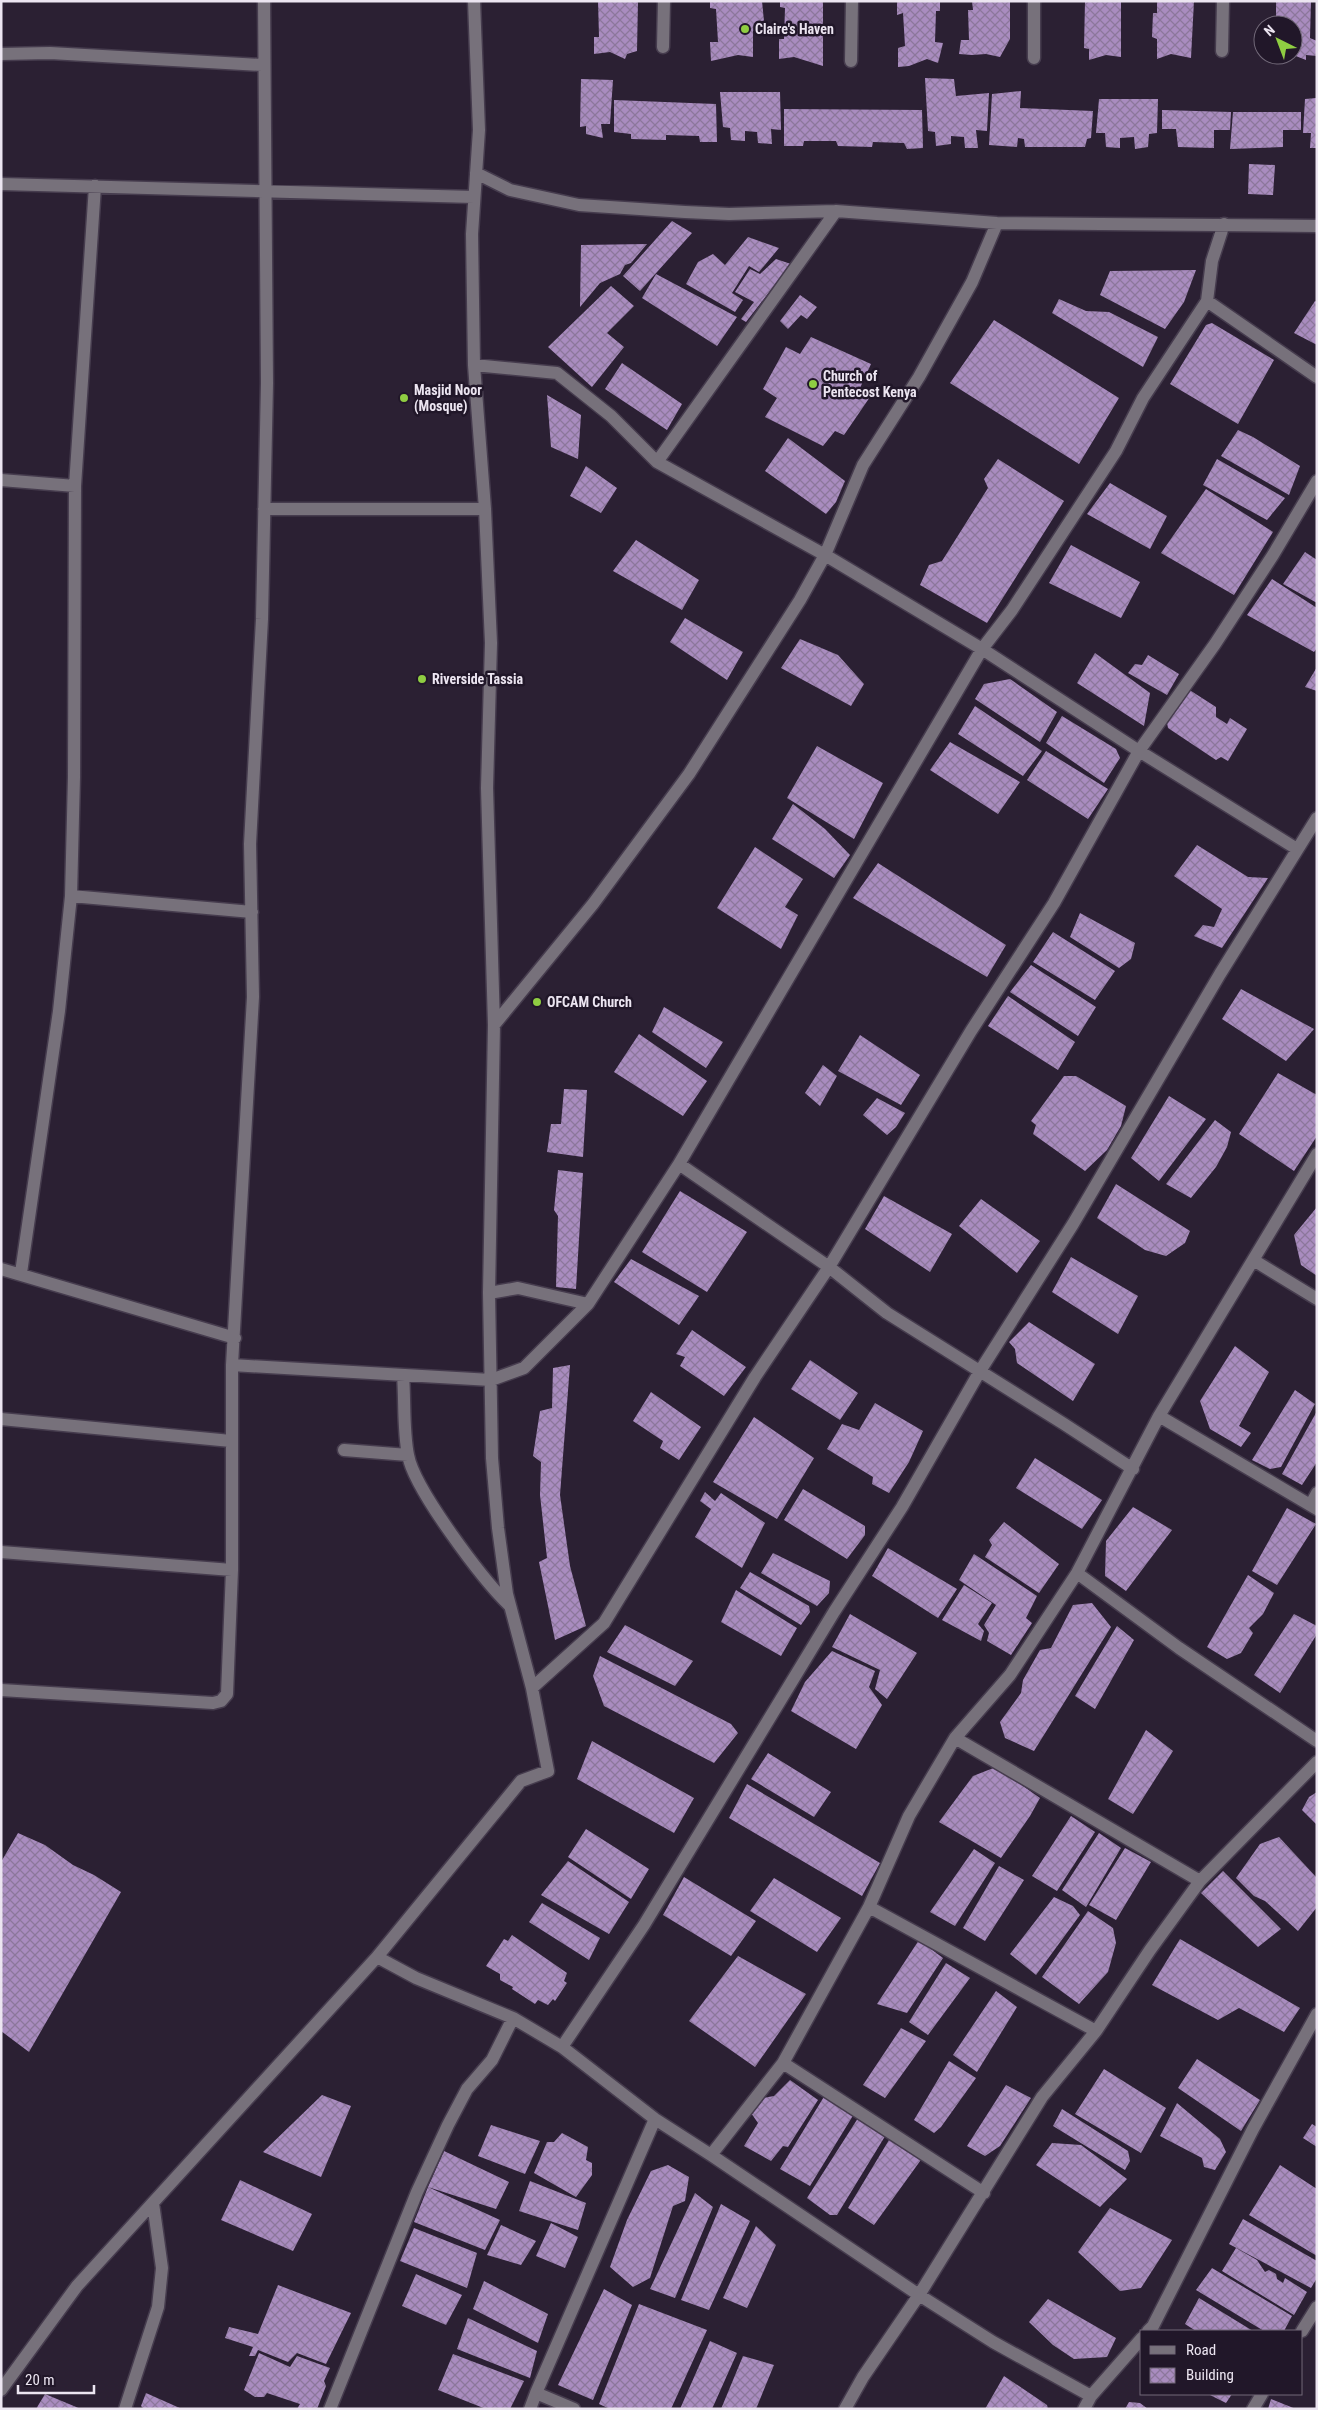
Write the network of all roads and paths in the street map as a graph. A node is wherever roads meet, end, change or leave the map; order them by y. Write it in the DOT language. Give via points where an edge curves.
graph roads {
  1 [pos="264,1"];
  2 [pos="474,1"];
  3 [pos="664,1"];
  4 [pos="852,1"];
  5 [pos="1034,1"];
  6 [pos="1223,1"];
  7 [pos="663,47"];
  8 [pos="1222,51"];
  9 [pos="1,54"];
  10 [pos="1034,58"];
  11 [pos="851,61"];
  12 [pos="262,65"];
  13 [pos="476,173"];
  14 [pos="1,184"];
  15 [pos="95,186"];
  16 [pos="266,190"];
  17 [pos="474,197"];
  18 [pos="836,211"];
  19 [pos="997,223"];
  20 [pos="1224,224"];
  21 [pos="1317,226"];
  22 [pos="1207,301"];
  23 [pos="474,365"];
  24 [pos="1317,377"];
  25 [pos="657,462"];
  26 [pos="1,480"];
  27 [pos="1317,481"];
  28 [pos="75,486"];
  29 [pos="264,508"];
  30 [pos="485,509"];
  31 [pos="825,556"];
  32 [pos="982,649"];
  33 [pos="1139,751"];
  34 [pos="1317,818"];
  35 [pos="1297,849"];
  36 [pos="71,896"];
  37 [pos="252,912"];
  38 [pos="494,1025"];
  39 [pos="1317,1154"];
  40 [pos="679,1164"];
  41 [pos="1255,1261"];
  42 [pos="829,1268"];
  43 [pos="1,1269"];
  44 [pos="21,1273"];
  45 [pos="489,1293"];
  46 [pos="1317,1299"];
  47 [pos="588,1304"];
  48 [pos="235,1338"];
  49 [pos="232,1365"];
  50 [pos="980,1371"];
  51 [pos="403,1375"];
  52 [pos="491,1380"];
  53 [pos="1159,1416"];
  54 [pos="1,1420"];
  55 [pos="231,1441"];
  56 [pos="344,1450"];
  57 [pos="408,1455"];
  58 [pos="1132,1469"];
  59 [pos="1315,1502"];
  60 [pos="1,1552"];
  61 [pos="232,1570"];
  62 [pos="1077,1573"];
  63 [pos="511,1607"];
  64 [pos="532,1688"];
  65 [pos="1,1690"];
  66 [pos="955,1738"];
  67 [pos="1317,1742"];
  68 [pos="1317,1762"];
  69 [pos="1200,1881"];
  70 [pos="869,1907"];
  71 [pos="377,1957"];
  72 [pos="1317,2014"];
  73 [pos="513,2018"];
  74 [pos="1096,2032"];
  75 [pos="562,2047"];
  76 [pos="783,2063"];
  77 [pos="655,2119"];
  78 [pos="711,2155"];
  79 [pos="984,2193"];
  80 [pos="153,2203"];
  81 [pos="919,2295"];
  82 [pos="1317,2307"];
  83 [pos="1149,2330"];
  84 [pos="1303,2330"];
  85 [pos="1140,2340"];
  86 [pos="1,2390"];
  87 [pos="536,2393"];
  88 [pos="1261,2395"];
  89 [pos="1090,2396"];
  90 [pos="125,2409"];
  91 [pos="330,2409"];
  92 [pos="530,2409"];
  93 [pos="574,2409"];
  94 [pos="845,2409"];
  95 [pos="1084,2409"];
  96 [pos="1253,2409"];
  1 -- 12 [label="street"];
  2 -- 13 [label="street" via="479,130"];
  3 -- 7 [label="street"];
  4 -- 11 [label="street"];
  5 -- 10 [label="street"];
  6 -- 8 [label="street"];
  9 -- 12 [label="street" via="50,53"];
  12 -- 16 [label="street"];
  13 -- 17 [label="street"];
  13 -- 18 [label="street" via="510,190 580,205 728,214"];
  14 -- 15 [label="street"];
  15 -- 16 [label="street"];
  15 -- 28 [label="street"];
  16 -- 17 [label="street"];
  16 -- 29 [label="street"];
  17 -- 23 [label="street"];
  18 -- 19 [label="street"];
  18 -- 25 [label="street"];
  19 -- 20 [label="street"];
  19 -- 31 [label="street" via="972,282 919,376 863,465"];
  20 -- 21 [label="street"];
  20 -- 22 [label="street" via="1212,262"];
  22 -- 24 [label="street"];
  22 -- 32 [label="street" via="1143,398 1116,451 1012,610"];
  23 -- 25 [label="street" via="557,373 611,416"];
  23 -- 30 [label="street"];
  25 -- 31 [label="street"];
  26 -- 28 [label="street"];
  27 -- 33 [label="street" via="1215,644"];
  28 -- 36 [label="street"];
  29 -- 30 [label="street"];
  29 -- 37 [label="street" via="262,619 250,844"];
  30 -- 38 [label="street" via="491,643 487,788"];
  31 -- 32 [label="street"];
  31 -- 38 [label="street" via="689,774 593,904"];
  32 -- 33 [label="street"];
  32 -- 40 [label="street"];
  33 -- 35 [label="street"];
  33 -- 42 [label="street" via="1054,902 971,1031"];
  34 -- 35 [label="street"];
  35 -- 50 [label="street" via="1073,1224"];
  36 -- 37 [label="street"];
  36 -- 44 [label="street" via="59,1011"];
  37 -- 48 [label="street" via="253,997"];
  38 -- 45 [label="street"];
  39 -- 41 [label="street"];
  40 -- 42 [label="street"];
  40 -- 47 [label="street"];
  41 -- 46 [label="street"];
  41 -- 53 [label="street"];
  42 -- 50 [label="street" via="887,1313"];
  42 -- 64 [label="street" via="755,1377 604,1623"];
  43 -- 44 [label="street"];
  44 -- 48 [label="street"];
  45 -- 47 [label="street" via="518,1288"];
  45 -- 52 [label="street"];
  47 -- 52 [label="street" via="524,1368"];
  48 -- 49 [label="street"];
  49 -- 51 [label="street"];
  49 -- 55 [label="street"];
  50 -- 58 [label="street"];
  50 -- 75 [label="street" via="902,1507 829,1620 644,1924"];
  51 -- 52 [label="street"];
  51 -- 57 [label="street"];
  52 -- 63 [label="street" via="492,1458 498,1528"];
  53 -- 58 [label="street"];
  53 -- 59 [label="street"];
  54 -- 55 [label="street"];
  55 -- 61 [label="street"];
  56 -- 57 [label="street"];
  57 -- 63 [label="street" via="425,1492 472,1562"];
  58 -- 62 [label="street"];
  60 -- 61 [label="street"];
  61 -- 65 [label="street" via="227,1694 221,1701"];
  62 -- 66 [label="street" via="1010,1675"];
  62 -- 67 [label="street" via="1179,1648"];
  63 -- 64 [label="street"];
  64 -- 71 [label="street" via="548,1770 521,1781"];
  66 -- 69 [label="street"];
  66 -- 70 [label="street" via="909,1816"];
  68 -- 69 [label="street"];
  69 -- 74 [label="street"];
  70 -- 74 [label="street"];
  70 -- 76 [label="street"];
  71 -- 73 [label="street" via="416,1978"];
  71 -- 80 [label="street"];
  72 -- 83 [label="street" via="1253,2129"];
  73 -- 75 [label="street"];
  73 -- 91 [label="street" via="492,2060 467,2089 448,2125 417,2192"];
  74 -- 79 [label="street" via="1042,2097"];
  75 -- 77 [label="street"];
  76 -- 78 [label="street"];
  76 -- 79 [label="street"];
  77 -- 78 [label="street"];
  77 -- 87 [label="street"];
  78 -- 81 [label="street"];
  79 -- 81 [label="street"];
  80 -- 86 [label="street" via="77,2286"];
  80 -- 90 [label="street" via="162,2268 158,2307"];
  81 -- 89 [label="street" via="993,2342"];
  81 -- 94 [label="street"];
  82 -- 84 [label="street"];
  85 -- 89 [label="street"];
  87 -- 92 [label="street"];
  87 -- 93 [label="street"];
  88 -- 96 [label="street"];
  89 -- 95 [label="street"];
}
